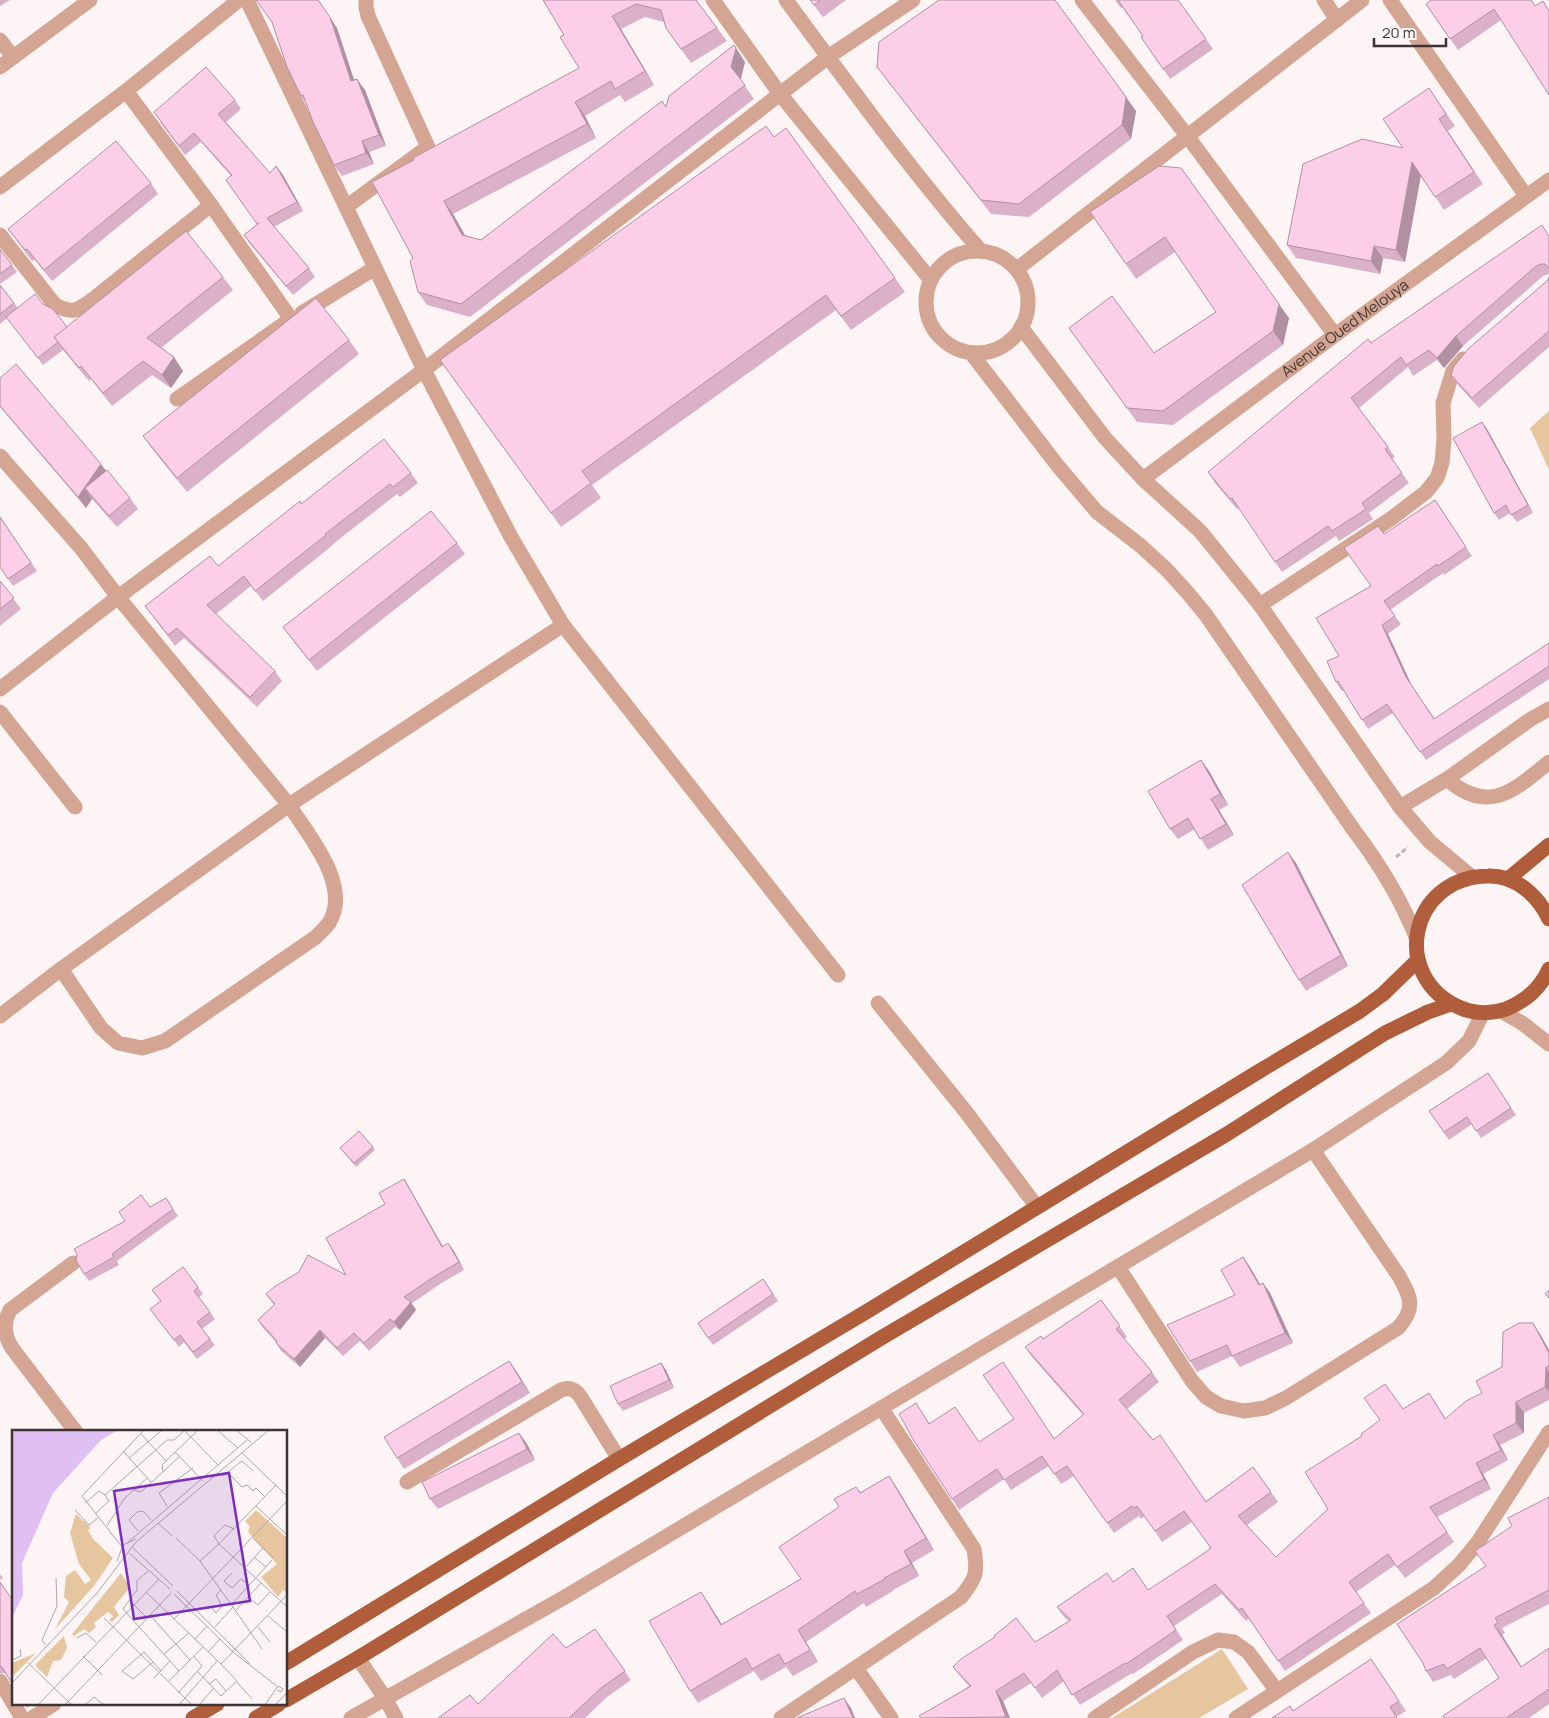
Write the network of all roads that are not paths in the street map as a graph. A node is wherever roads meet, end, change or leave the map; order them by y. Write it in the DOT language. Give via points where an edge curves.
graph roads {
  1 [pos="90,0"];
  2 [pos="239,0"];
  3 [pos="247,0"];
  4 [pos="366,0"];
  5 [pos="713,0"];
  6 [pos="786,0"];
  7 [pos="913,0"];
  8 [pos="1082,0"];
  9 [pos="1324,0"];
  10 [pos="1362,0"];
  11 [pos="1390,0"];
  12 [pos="1337,20"];
  13 [pos="0,40"];
  14 [pos="13,58"];
  15 [pos="828,58"];
  16 [pos="0,67"];
  17 [pos="126,91"];
  18 [pos="780,94"];
  19 [pos="1188,137"];
  20 [pos="1549,180"];
  21 [pos="0,187"];
  22 [pos="1526,196"];
  23 [pos="211,205"];
  24 [pos="346,207"];
  25 [pos="0,235"];
  26 [pos="980,250"];
  27 [pos="375,268"];
  28 [pos="1017,269"];
  29 [pos="930,279"];
  30 [pos="291,319"];
  31 [pos="1022,327"];
  32 [pos="1335,335"];
  33 [pos="1476,346"];
  34 [pos="971,353"];
  35 [pos="424,370"];
  36 [pos="177,399"];
  37 [pos="0,456"];
  38 [pos="1143,479"];
  39 [pos="118,597"];
  40 [pos="1260,605"];
  41 [pos="562,625"];
  42 [pos="0,689"];
  43 [pos="1549,709"];
  44 [pos="0,712"];
  45 [pos="1549,762"];
  46 [pos="1447,779"];
  47 [pos="290,805"];
  48 [pos="1400,806"];
  49 [pos="75,807"];
  50 [pos="1549,845"];
  51 [pos="1472,877"];
  52 [pos="1508,879"];
  53 [pos="1549,919"];
  54 [pos="1416,937"];
  55 [pos="1418,960"];
  56 [pos="61,969"];
  57 [pos="1549,969"];
  58 [pos="838,975"];
  59 [pos="878,1003"];
  60 [pos="1451,1004"];
  61 [pos="1502,1011"];
  62 [pos="1484,1013"];
  63 [pos="0,1016"];
  64 [pos="1549,1044"];
  65 [pos="1313,1150"];
  66 [pos="1037,1207"];
  67 [pos="73,1263"];
  68 [pos="1118,1267"];
  69 [pos="882,1409"];
  70 [pos="74,1430"];
  71 [pos="1549,1432"];
  72 [pos="619,1459"];
  73 [pos="407,1482"];
  74 [pos="358,1658"];
  75 [pos="288,1662"];
  76 [pos="856,1668"];
  77 [pos="0,1681"];
  78 [pos="1277,1691"];
  79 [pos="385,1698"];
  80 [pos="288,1699"];
  81 [pos="12,1701"];
  82 [pos="15,1706"];
  83 [pos="51,1706"];
  84 [pos="214,1706"];
  85 [pos="276,1706"];
  86 [pos="22,1718"];
  87 [pos="32,1718"];
  88 [pos="193,1718"];
  89 [pos="256,1718"];
  90 [pos="351,1718"];
  91 [pos="396,1718"];
  92 [pos="781,1718"];
  93 [pos="891,1718"];
  94 [pos="1095,1718"];
  95 [pos="1236,1718"];
  1 -- 14 [label="street"];
  2 -- 17 [label="street"];
  3 -- 24 [label="street"];
  4 -- 24 [label="street" via="368,16 428,147"];
  5 -- 18 [label="street"];
  6 -- 15 [label="street"];
  7 -- 15 [label="street"];
  8 -- 19 [label="street"];
  9 -- 12 [label="street"];
  10 -- 12 [label="street"];
  11 -- 22 [label="street"];
  12 -- 19 [label="street"];
  13 -- 14 [label="street"];
  14 -- 16 [label="street"];
  15 -- 18 [label="street"];
  15 -- 26 [label="street"];
  17 -- 21 [label="street"];
  17 -- 23 [label="street"];
  18 -- 29 [label="street"];
  18 -- 35 [label="street"];
  19 -- 28 [label="street"];
  19 -- 32 [label="street"];
  20 -- 22 [label="street, Avenue Oued Melouya"];
  22 -- 32 [label="street, Avenue Oued Melouya"];
  23 -- 25 [label="street" via="92,300 79,309 68,311 56,305"];
  23 -- 30 [label="street"];
  24 -- 27 [label="street"];
  26 -- 28 [label="street" via="1001,256"];
  26 -- 29 [label="street" via="960,252 943,263"];
  27 -- 30 [label="street"];
  27 -- 35 [label="street"];
  28 -- 31 [label="street" via="1026,284 1029,302"];
  29 -- 34 [label="street" via="926,311 931,326 955,348"];
  30 -- 36 [label="street"];
  31 -- 34 [label="street" via="1004,345 988,352"];
  31 -- 38 [label="street" via="1105,438"];
  32 -- 38 [label="street, Avenue Oued Melouya"];
  33 -- 40 [label="street" via="1453,370 1443,403 1442,463 1437,478 1426,492"];
  34 -- 54 [label="street" via="1097,512 1167,570 1193,600 1381,868 1405,909"];
  35 -- 39 [label="street"];
  35 -- 41 [label="street" via="511,537"];
  37 -- 39 [label="street" via="81,548"];
  38 -- 40 [label="street" via="1200,530"];
  39 -- 42 [label="street"];
  39 -- 47 [label="street"];
  40 -- 48 [label="street"];
  41 -- 47 [label="street"];
  41 -- 58 [label="street"];
  43 -- 46 [label="street"];
  44 -- 49 [label="street"];
  45 -- 46 [label="street" via="1506,794 1486,798 1472,796"];
  46 -- 48 [label="street"];
  47 -- 56 [label="street"];
  47 -- 56 [label="street" via="330,870 334,888 334,908 329,923 316,937 165,1041 142,1048 118,1043 101,1028"];
  48 -- 51 [label="street" via="1430,842"];
  50 -- 52 [label="main road"];
  51 -- 52 [label="main road"];
  51 -- 54 [label="main road" via="1455,882 1428,904"];
  52 -- 53 [label="main road" via="1542,904"];
  54 -- 55 [label="main road"];
  55 -- 60 [label="main road" via="1436,993"];
  55 -- 66 [label="main road" via="1389,989 1360,1011"];
  56 -- 63 [label="street"];
  57 -- 61 [label="main road" via="1533,994"];
  59 -- 66 [label="street"];
  60 -- 62 [label="main road"];
  60 -- 74 [label="main road" via="1378,1038 1227,1134 881,1338"];
  61 -- 62 [label="main road"];
  61 -- 64 [label="street"];
  62 -- 65 [label="street" via="1469,1041 1446,1063"];
  65 -- 68 [label="street"];
  65 -- 68 [label="street" via="1399,1276 1408,1292 1410,1305 1408,1316 1398,1328 1286,1398 1265,1408 1244,1411 1221,1406 1206,1397 1192,1381"];
  66 -- 72 [label="main road"];
  67 -- 70 [label="street" via="10,1310 4,1329 12,1348"];
  68 -- 69 [label="street"];
  69 -- 76 [label="street" via="974,1549 977,1566 974,1581 960,1597"];
  69 -- 79 [label="street" via="566,1598"];
  71 -- 78 [label="street" via="1478,1542 1459,1565 1434,1588"];
  72 -- 73 [label="street" via="577,1391 566,1388"];
  72 -- 75 [label="main road"];
  74 -- 79 [label="street"];
  74 -- 80 [label="main road"];
  76 -- 92 [label="street"];
  76 -- 93 [label="street"];
  77 -- 81 [label="street"];
  78 -- 94 [label="street" via="1248,1652 1234,1642 1218,1640 1193,1652"];
  78 -- 95 [label="street"];
  79 -- 90 [label="street"];
  79 -- 91 [label="street"];
  82 -- 86 [label="street"];
  83 -- 87 [label="street"];
  84 -- 88 [label="main road"];
  85 -- 89 [label="main road"];
}
